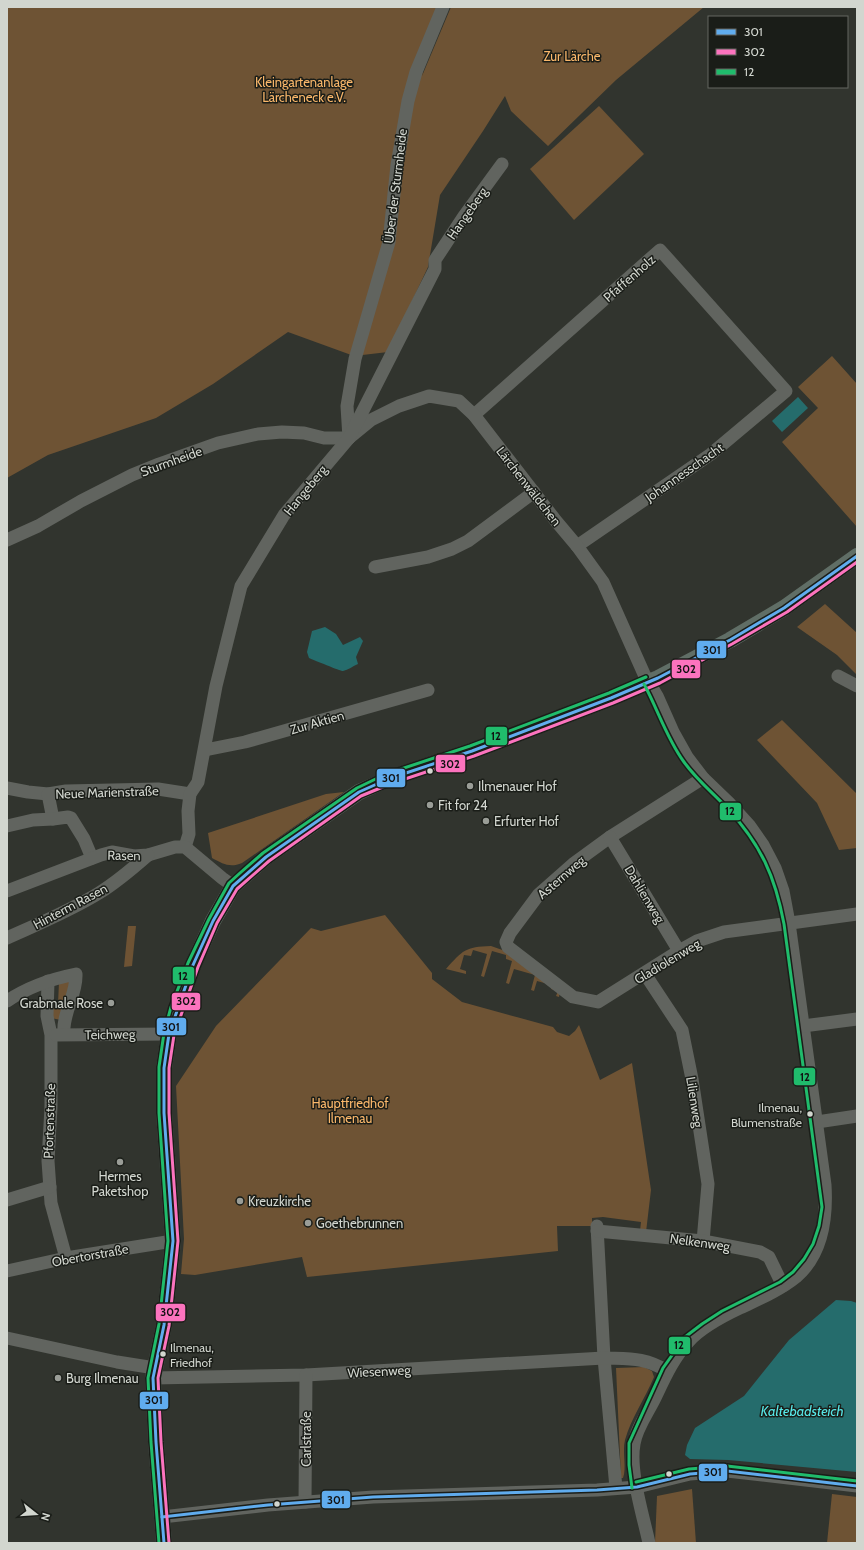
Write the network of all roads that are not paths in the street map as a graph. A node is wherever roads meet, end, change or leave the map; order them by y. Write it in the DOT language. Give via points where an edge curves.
graph roads {
  1 [pos="443,7"];
  2 [pos="502,164"];
  3 [pos="786,391"];
  4 [pos="474,415"];
  5 [pos="349,438"];
  6 [pos="534,492"];
  7 [pos="7,540"];
  8 [pos="577,546"];
  9 [pos="857,556"];
  10 [pos="375,567"];
  11 [pos="838,676"];
  12 [pos="648,682"];
  13 [pos="857,686"];
  14 [pos="428,690"];
  15 [pos="205,750"];
  16 [pos="703,778"];
  17 [pos="7,788"];
  18 [pos="48,794"];
  19 [pos="190,794"];
  20 [pos="54,819"];
  21 [pos="7,826"];
  22 [pos="610,837"];
  23 [pos="185,847"];
  24 [pos="148,855"];
  25 [pos="92,858"];
  26 [pos="233,886"];
  27 [pos="7,891"];
  28 [pos="857,914"];
  29 [pos="789,923"];
  30 [pos="7,938"];
  31 [pos="679,951"];
  32 [pos="645,974"];
  33 [pos="48,981"];
  34 [pos="573,997"];
  35 [pos="7,1001"];
  36 [pos="857,1019"];
  37 [pos="803,1026"];
  38 [pos="168,1034"];
  39 [pos="57,1035"];
  40 [pos="857,1116"];
  41 [pos="816,1122"];
  42 [pos="50,1188"];
  43 [pos="7,1200"];
  44 [pos="173,1241"];
  45 [pos="703,1241"];
  46 [pos="66,1258"];
  47 [pos="7,1271"];
  48 [pos="783,1286"];
  49 [pos="7,1338"];
  50 [pos="604,1358"];
  51 [pos="667,1371"];
  52 [pos="154,1373"];
  53 [pos="306,1376"];
  54 [pos="857,1486"];
  55 [pos="637,1487"];
  56 [pos="616,1488"];
  57 [pos="305,1502"];
  58 [pos="162,1517"];
  59 [pos="164,1543"];
  60 [pos="649,1543"];
  1 -- 5 [label="street, Über der Sturmheide" via="416,72 408,101 397,165 390,242 355,359 347,406"];
  2 -- 5 [label="street, Hangeberg" via="435,260 435,269"];
  3 -- 4 [label="street, Pfaffenholz" via="660,250"];
  3 -- 8 [label="street, Johannesschacht" via="711,454"];
  4 -- 5 [label="street, Lärchenwäldchen" via="458,402 429,396 371,420"];
  4 -- 6 [label="street, Lärchenwäldchen"];
  5 -- 7 [label="street, Sturmheide" via="324,438 304,433 282,432 258,434 218,443 132,475"];
  5 -- 15 [label="street, Hangeberg" via="284,515 241,586 216,686"];
  6 -- 8 [label="street, Lärchenwäldchen"];
  6 -- 10 [label="street" via="468,541 452,549"];
  8 -- 12 [label="street, Lärchenwäldchen" via="603,582"];
  9 -- 12 [label="main road" via="784,608 730,640"];
  11 -- 13 [label="street"];
  12 -- 16 [label="street, Lärchenwäldchen" via="657,696 672,732"];
  12 -- 26 [label="main road" via="359,792 266,857"];
  14 -- 15 [label="street, Zur Aktien" via="245,742"];
  15 -- 19 [label="street, Hangeberg" via="198,782"];
  16 -- 22 [label="street, Asternweg"];
  16 -- 29 [label="street, Lärchenwäldchen" via="749,825 763,845 775,868"];
  17 -- 18 [label="street, Neue Marienstraße"];
  18 -- 19 [label="street, Neue Marienstraße" via="66,791 158,789"];
  18 -- 20 [label="street, Neue Marienstraße"];
  19 -- 23 [label="street, Hangeberg" via="189,834"];
  20 -- 21 [label="street"];
  20 -- 25 [label="street" via="72,818"];
  22 -- 31 [label="street, Dahlienweg"];
  22 -- 34 [label="street, Asternweg" via="573,864 539,894 506,942 508,947"];
  23 -- 24 [label="street, Rasen" via="175,847"];
  23 -- 26 [label="street"];
  24 -- 25 [label="street, Rasen" via="134,856 112,852"];
  24 -- 30 [label="street, Hinterm Rasen" via="126,874 79,905"];
  25 -- 27 [label="street, Rasen"];
  26 -- 38 [label="main road" via="213,921 193,965"];
  28 -- 29 [label="street, Gladiolenweg"];
  29 -- 31 [label="street, Gladiolenweg" via="724,932 697,941"];
  29 -- 37 [label="street, Lärchenwäldchen"];
  31 -- 32 [label="street, Gladiolenweg"];
  32 -- 34 [label="street, Gladiolenweg" via="598,1002"];
  32 -- 45 [label="street, Lilienweg" via="682,1030 708,1184"];
  33 -- 35 [label="street, Pfortenstraße"];
  33 -- 39 [label="street, Pfortenstraße" via="47,1016"];
  33 -- 39 [label="street, Pfortenstraße" via="76,974 77,985"];
  36 -- 37 [label="street"];
  37 -- 41 [label="street, Lärchenwäldchen"];
  38 -- 39 [label="street, Teichweg"];
  38 -- 44 [label="main road" via="164,1068 164,1113"];
  39 -- 42 [label="street, Pfortenstraße" via="48,1162"];
  40 -- 41 [label="street"];
  41 -- 48 [label="street, Lärchenwäldchen" via="825,1185 824,1227 818,1246 808,1262"];
  42 -- 43 [label="street"];
  42 -- 46 [label="street, Pfortenstraße" via="51,1203"];
  44 -- 46 [label="street, Obertorstraße"];
  44 -- 52 [label="main road" via="164,1325"];
  45 -- 48 [label="street, Nelkenweg" via="764,1253 769,1257"];
  45 -- 50 [label="street, Nelkenweg" via="597,1229"];
  46 -- 47 [label="street, Obertorstraße"];
  48 -- 51 [label="street, Lärchenwäldchen" via="724,1315 705,1328 689,1340"];
  49 -- 52 [label="street, Wiesenweg" via="117,1362"];
  50 -- 51 [label="street, Wiesenweg" via="639,1359 656,1364"];
  50 -- 53 [label="street, Wiesenweg"];
  50 -- 56 [label="street"];
  51 -- 55 [label="street, Lärchenwäldchen" via="634,1444"];
  52 -- 53 [label="street, Wiesenweg"];
  52 -- 58 [label="main road"];
  53 -- 57 [label="street, Carlstraße"];
  54 -- 55 [label="street" via="727,1471 690,1474"];
  55 -- 56 [label="street"];
  55 -- 60 [label="street, Lärchenwäldchen"];
  56 -- 57 [label="street"];
  57 -- 58 [label="street"];
  58 -- 59 [label="main road"];
}
